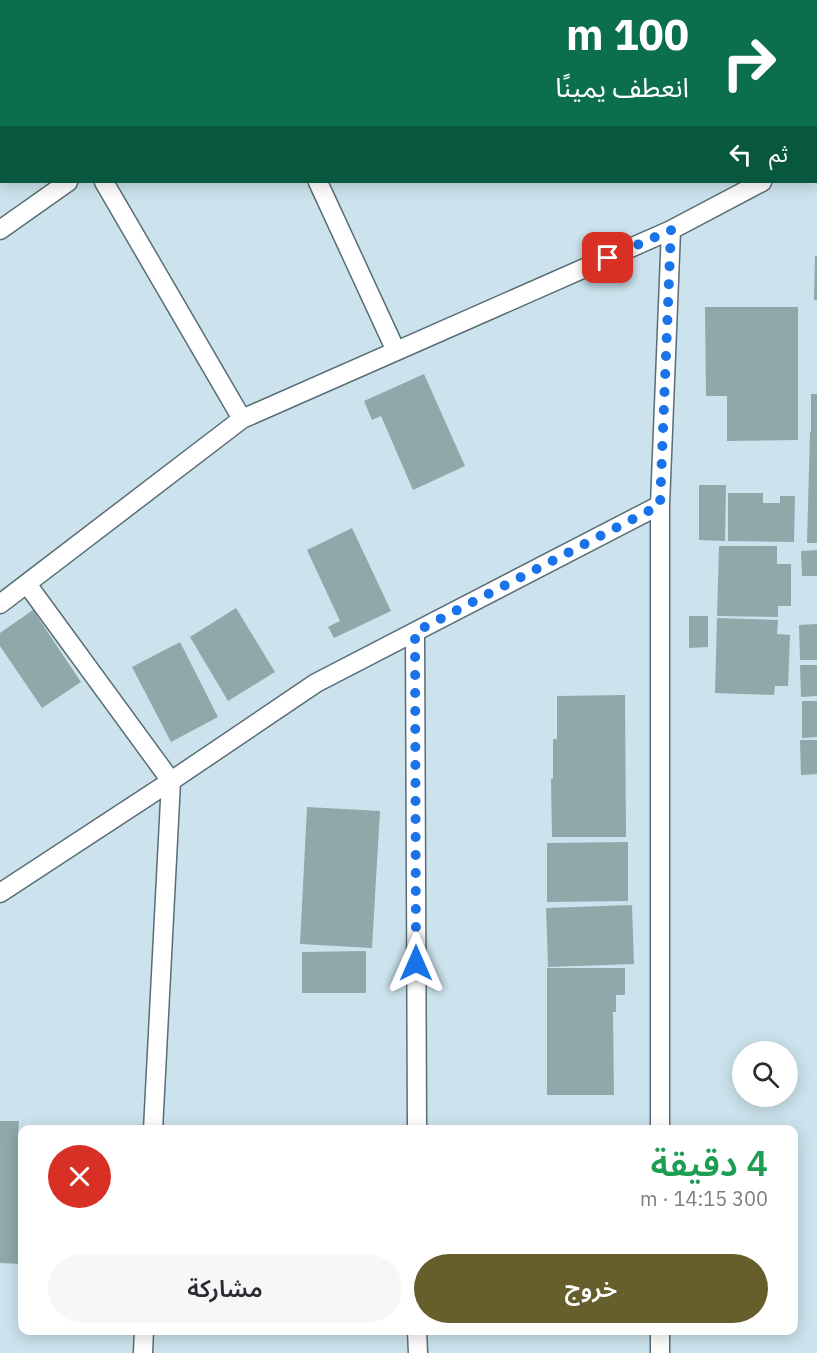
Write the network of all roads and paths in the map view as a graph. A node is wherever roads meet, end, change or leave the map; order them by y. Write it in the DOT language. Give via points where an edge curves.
graph roads {
  1 [pos="67,183"];
  2 [pos="105,183"];
  3 [pos="318,183"];
  4 [pos="760,183"];
  5 [pos="0,230"];
  6 [pos="671,230"];
  7 [pos="396,351"];
  8 [pos="242,419"];
  9 [pos="660,505"];
  10 [pos="27,584"];
  11 [pos="0,604"];
  12 [pos="415,632"];
  13 [pos="171,781"];
  14 [pos="0,893"];
  15 [pos="153,1125"];
  16 [pos="417,1125"];
  17 [pos="660,1125"];
  18 [pos="144,1335"];
  19 [pos="417,1335"];
  20 [pos="660,1335"];
  21 [pos="142,1353"];
  22 [pos="418,1353"];
  23 [pos="660,1353"];
  1 -- 5 [label="street"];
  2 -- 8 [label="street"];
  3 -- 7 [label="street"];
  4 -- 6 [label="street"];
  6 -- 7 [label="street"];
  6 -- 9 [label="street"];
  7 -- 8 [label="street"];
  8 -- 10 [label="street"];
  9 -- 12 [label="street"];
  9 -- 17 [label="street"];
  10 -- 11 [label="street"];
  10 -- 13 [label="street"];
  12 -- 13 [label="street" via="316,683"];
  12 -- 16 [label="street"];
  13 -- 14 [label="street"];
  13 -- 15 [label="street"];
  18 -- 21 [label="street"];
  19 -- 22 [label="street"];
  20 -- 23 [label="street"];
}
